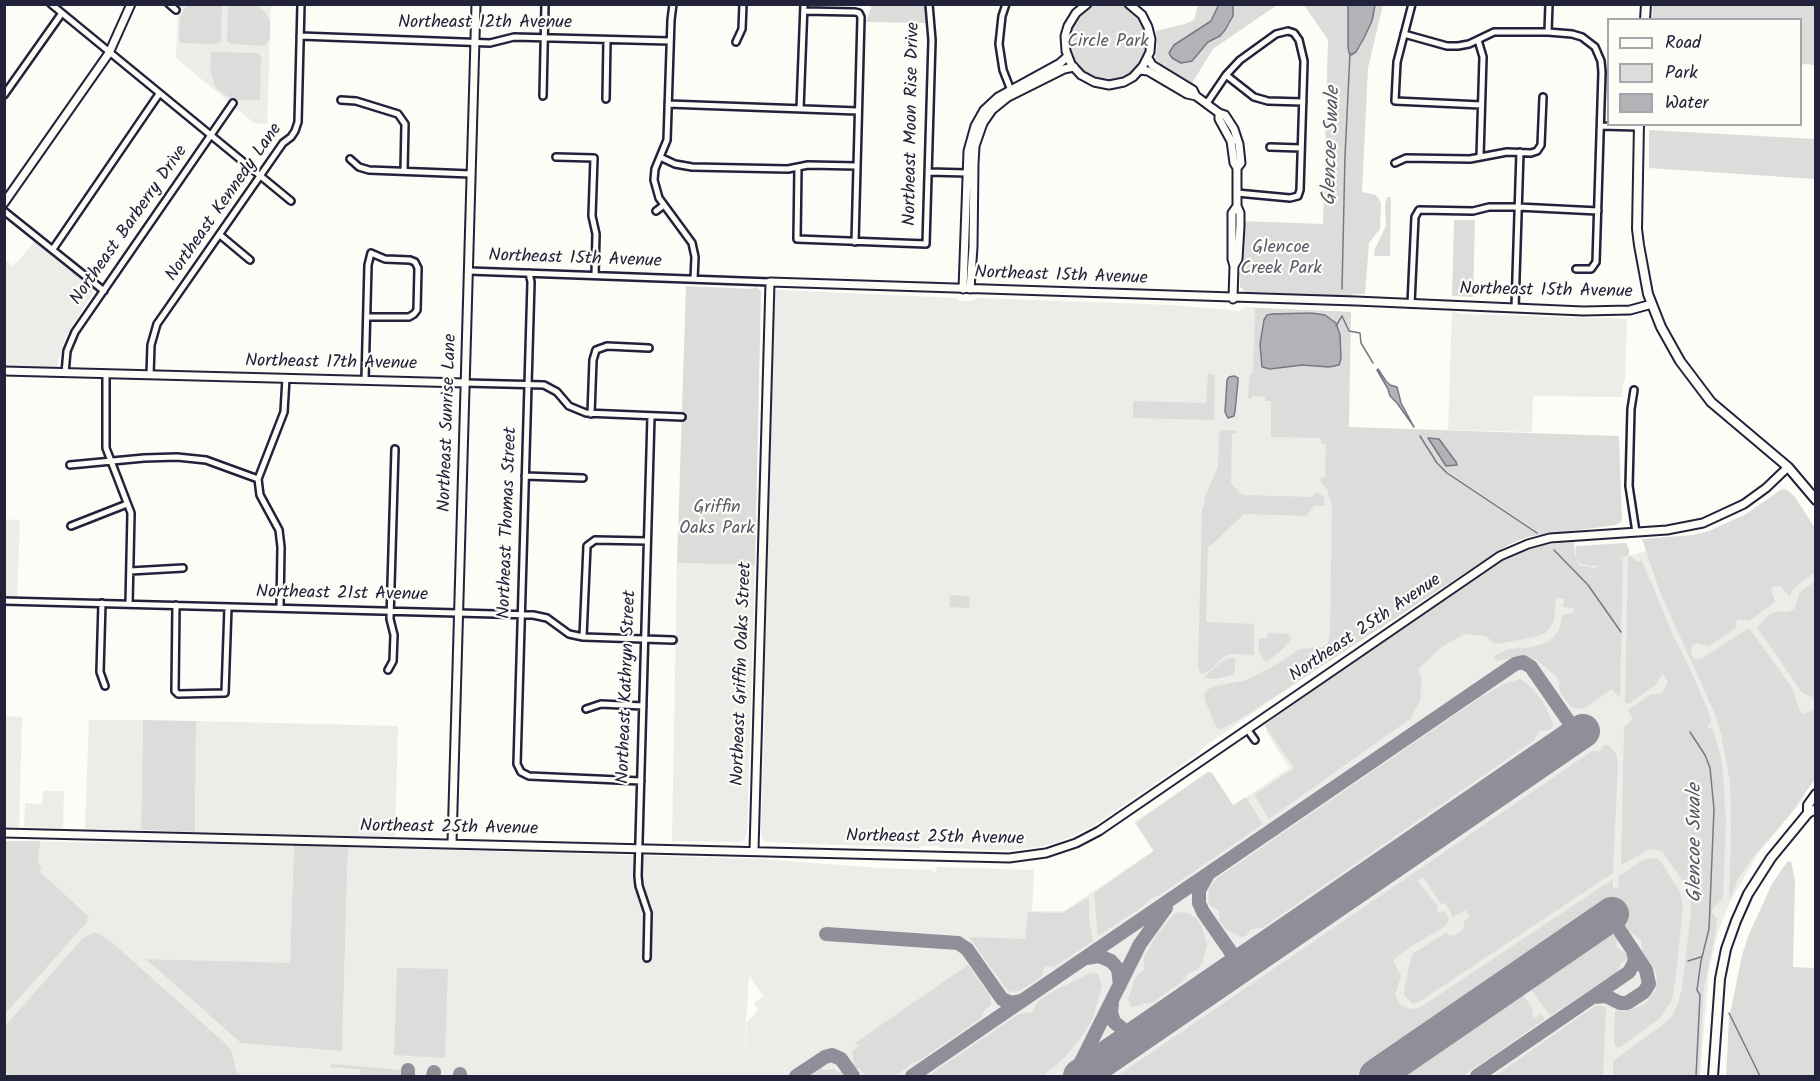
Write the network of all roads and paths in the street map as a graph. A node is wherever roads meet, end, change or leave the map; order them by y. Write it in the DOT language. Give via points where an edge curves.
graph roads {
  1 [pos="51,4"];
  2 [pos="131,4"];
  3 [pos="169,4"];
  4 [pos="301,4"];
  5 [pos="476,4"];
  6 [pos="546,4"];
  7 [pos="673,4"];
  8 [pos="742,4"];
  9 [pos="929,4"];
  10 [pos="1005,4"];
  11 [pos="1086,4"];
  12 [pos="1130,4"];
  13 [pos="1412,4"];
  14 [pos="1549,4"];
  15 [pos="804,8"];
  16 [pos="176,10"];
  17 [pos="62,13"];
  18 [pos="1548,32"];
  19 [pos="1404,34"];
  20 [pos="300,36"];
  21 [pos="545,38"];
  22 [pos="607,40"];
  23 [pos="1478,40"];
  24 [pos="670,41"];
  25 [pos="475,42"];
  26 [pos="736,42"];
  27 [pos="109,53"];
  28 [pos="1068,56"];
  29 [pos="1148,58"];
  30 [pos="1074,67"];
  31 [pos="1140,70"];
  32 [pos="1226,75"];
  33 [pos="1011,92"];
  34 [pos="159,94"];
  35 [pos="4,95"];
  36 [pos="543,96"];
  37 [pos="1196,96"];
  38 [pos="1543,97"];
  39 [pos="606,99"];
  40 [pos="341,100"];
  41 [pos="1303,102"];
  42 [pos="233,103"];
  43 [pos="1207,103"];
  44 [pos="668,104"];
  45 [pos="1481,105"];
  46 [pos="801,109"];
  47 [pos="858,111"];
  48 [pos="1601,126"];
  49 [pos="1639,126"];
  50 [pos="211,135"];
  51 [pos="1270,147"];
  52 [pos="1301,148"];
  53 [pos="1520,152"];
  54 [pos="556,157"];
  55 [pos="660,157"];
  56 [pos="1480,157"];
  57 [pos="350,159"];
  58 [pos="1395,163"];
  59 [pos="856,166"];
  60 [pos="798,167"];
  61 [pos="404,171"];
  62 [pos="928,172"];
  63 [pos="471,174"];
  64 [pos="967,174"];
  65 [pos="260,177"];
  66 [pos="1237,193"];
  67 [pos="291,201"];
  68 [pos="4,203"];
  69 [pos="664,205"];
  70 [pos="1518,207"];
  71 [pos="4,211"];
  72 [pos="656,211"];
  73 [pos="1598,211"];
  74 [pos="220,235"];
  75 [pos="855,242"];
  76 [pos="53,249"];
  77 [pos="250,260"];
  78 [pos="1576,269"];
  79 [pos="469,272"];
  80 [pos="530,273"];
  81 [pos="595,276"];
  82 [pos="694,279"];
  83 [pos="770,282"];
  84 [pos="967,289"];
  85 [pos="104,291"];
  86 [pos="1233,299"];
  87 [pos="1411,304"];
  88 [pos="1652,304"];
  89 [pos="1515,308"];
  90 [pos="367,317"];
  91 [pos="649,348"];
  92 [pos="4,371"];
  93 [pos="65,373"];
  94 [pos="106,374"];
  95 [pos="150,375"];
  96 [pos="286,378"];
  97 [pos="365,380"];
  98 [pos="465,383"];
  99 [pos="528,385"];
  100 [pos="1634,390"];
  101 [pos="591,414"];
  102 [pos="651,416"];
  103 [pos="682,417"];
  104 [pos="395,449"];
  105 [pos="110,460"];
  106 [pos="70,465"];
  107 [pos="1788,467"];
  108 [pos="525,476"];
  109 [pos="584,478"];
  110 [pos="258,479"];
  111 [pos="1815,500"];
  112 [pos="127,504"];
  113 [pos="71,526"];
  114 [pos="1636,532"];
  115 [pos="647,542"];
  116 [pos="183,567"];
  117 [pos="130,571"];
  118 [pos="4,601"];
  119 [pos="102,603"];
  120 [pos="129,604"];
  121 [pos="177,605"];
  122 [pos="228,607"];
  123 [pos="280,608"];
  124 [pos="390,610"];
  125 [pos="458,613"];
  126 [pos="521,615"];
  127 [pos="583,637"];
  128 [pos="645,639"];
  129 [pos="673,640"];
  130 [pos="388,670"];
  131 [pos="105,686"];
  132 [pos="643,706"];
  133 [pos="586,709"];
  134 [pos="1247,729"];
  135 [pos="1255,740"];
  136 [pos="641,781"];
  137 [pos="1815,794"];
  138 [pos="1812,811"];
  139 [pos="4,833"];
  140 [pos="452,843"];
  141 [pos="639,848"];
  142 [pos="754,850"];
  143 [pos="647,958"];
  144 [pos="1713,1077"];
  1 -- 17 [label="street"];
  2 -- 27 [label="street"];
  3 -- 16 [label="street"];
  4 -- 20 [label="street, Northeast Kennedy Lane"];
  5 -- 25 [label="street, Northeast Sunrise Lane"];
  6 -- 21 [label="street"];
  7 -- 24 [label="street"];
  8 -- 26 [label="street" via="742,29"];
  9 -- 62 [label="street, Northeast Moon Rise Drive" via="932,40"];
  10 -- 33 [label="street" via="999,44"];
  11 -- 28 [label="street" via="1068,26"];
  12 -- 29 [label="street" via="1148,27"];
  13 -- 19 [label="street"];
  14 -- 18 [label="street"];
  15 -- 46 [label="street"];
  15 -- 47 [label="street" via="859,13"];
  17 -- 27 [label="street"];
  17 -- 35 [label="street"];
  18 -- 23 [label="street" via="1494,32"];
  18 -- 48 [label="street" via="1582,37 1599,54"];
  19 -- 23 [label="street" via="1447,46"];
  19 -- 45 [label="street" via="1396,70 1395,101"];
  20 -- 25 [label="street, Northeast 12th Avenue"];
  20 -- 65 [label="street, Northeast Kennedy Lane" via="295,131"];
  21 -- 22 [label="street, Northeast 12th Avenue"];
  21 -- 25 [label="street, Northeast 12th Avenue"];
  21 -- 36 [label="street"];
  22 -- 24 [label="street, Northeast 12th Avenue"];
  22 -- 39 [label="street"];
  23 -- 45 [label="street" via="1483,57"];
  24 -- 44 [label="street"];
  25 -- 63 [label="street, Northeast Sunrise Lane"];
  27 -- 34 [label="street"];
  27 -- 68 [label="street"];
  28 -- 30 [label="street"];
  28 -- 33 [label="street"];
  29 -- 31 [label="street"];
  29 -- 37 [label="street" via="1152,65 1193,90"];
  30 -- 31 [label="street" via="1085,78 1104,85 1124,82"];
  30 -- 33 [label="street"];
  31 -- 37 [label="street"];
  32 -- 41 [label="street" via="1254,97"];
  32 -- 41 [label="street" via="1276,34 1294,33 1303,50"];
  32 -- 43 [label="street"];
  33 -- 64 [label="street" via="988,106 978,120 969,147"];
  33 -- 84 [label="street" via="986,117 975,146 974,220"];
  34 -- 50 [label="street"];
  34 -- 76 [label="street"];
  37 -- 43 [label="street"];
  38 -- 53 [label="street" via="1541,145 1537,151"];
  40 -- 61 [label="street" via="398,114 405,124"];
  41 -- 52 [label="street"];
  42 -- 50 [label="street, Northeast Barberry Drive"];
  43 -- 66 [label="street" via="1225,115 1239,144"];
  44 -- 46 [label="street"];
  44 -- 55 [label="street" via="667,140"];
  45 -- 56 [label="street"];
  46 -- 47 [label="street"];
  47 -- 59 [label="street"];
  48 -- 49 [label="street"];
  48 -- 73 [label="street"];
  49 -- 88 [label="main road" via="1637,229"];
  50 -- 65 [label="street"];
  50 -- 85 [label="street, Northeast Barberry Drive"];
  51 -- 52 [label="street"];
  52 -- 66 [label="street" via="1298,196"];
  53 -- 56 [label="street"];
  53 -- 70 [label="street"];
  54 -- 81 [label="street" via="594,158"];
  55 -- 60 [label="street" via="692,167"];
  55 -- 69 [label="street" via="654,180"];
  56 -- 58 [label="street" via="1406,158"];
  57 -- 61 [label="street" via="369,170"];
  59 -- 60 [label="street"];
  59 -- 75 [label="street"];
  60 -- 75 [label="street" via="797,239"];
  61 -- 63 [label="street"];
  62 -- 64 [label="street"];
  62 -- 75 [label="street, Northeast Moon Rise Drive" via="926,243"];
  63 -- 79 [label="street, Northeast Sunrise Lane"];
  64 -- 84 [label="street"];
  65 -- 67 [label="street"];
  65 -- 74 [label="street, Northeast Kennedy Lane"];
  66 -- 86 [label="street" via="1237,206 1232,213"];
  69 -- 72 [label="street"];
  69 -- 82 [label="street" via="692,243"];
  70 -- 73 [label="street"];
  70 -- 87 [label="street" via="1418,212"];
  70 -- 89 [label="street"];
  71 -- 76 [label="street"];
  73 -- 78 [label="street" via="1596,265 1588,270"];
  74 -- 77 [label="street"];
  74 -- 95 [label="street, Northeast Kennedy Lane" via="158,324 151,345"];
  76 -- 85 [label="street"];
  79 -- 80 [label="street, Northeast 15th Avenue"];
  79 -- 98 [label="street, Northeast Sunrise Lane"];
  80 -- 81 [label="street, Northeast 15th Avenue"];
  80 -- 99 [label="street, Northeast Thomas Street"];
  81 -- 82 [label="street, Northeast 15th Avenue"];
  82 -- 83 [label="street, Northeast 15th Avenue"];
  83 -- 84 [label="street, Northeast 15th Avenue"];
  83 -- 142 [label="street, Northeast Griffin Oaks Street"];
  84 -- 86 [label="street, Northeast 15th Avenue"];
  85 -- 93 [label="street, Northeast Barberry Drive" via="72,338"];
  86 -- 87 [label="street, Northeast 15th Avenue"];
  87 -- 89 [label="street, Northeast 15th Avenue"];
  88 -- 89 [label="street, Northeast 15th Avenue" via="1613,311"];
  88 -- 107 [label="main road" via="1673,350 1703,392"];
  90 -- 90 [label="street" via="371,253 385,259 415,262 418,268 414,314"];
  90 -- 97 [label="street"];
  91 -- 101 [label="street" via="607,346 596,350"];
  92 -- 93 [label="street, Northeast 17th Avenue"];
  93 -- 94 [label="street, Northeast 17th Avenue"];
  94 -- 95 [label="street, Northeast 17th Avenue"];
  94 -- 105 [label="street" via="105,436"];
  95 -- 96 [label="street, Northeast 17th Avenue"];
  96 -- 97 [label="street, Northeast 17th Avenue"];
  96 -- 110 [label="street" via="283,416"];
  97 -- 98 [label="street, Northeast 17th Avenue"];
  98 -- 99 [label="street, Northeast 17th Avenue"];
  98 -- 125 [label="street, Northeast Sunrise Lane"];
  99 -- 101 [label="street, Northeast 17th Avenue" via="548,386 574,409"];
  99 -- 108 [label="street, Northeast Thomas Street"];
  100 -- 114 [label="street" via="1629,486"];
  101 -- 102 [label="street, Northeast 17th Avenue"];
  102 -- 103 [label="street, Northeast 17th Avenue"];
  102 -- 115 [label="street, Northeast Kathryn Street"];
  104 -- 124 [label="street"];
  105 -- 106 [label="street"];
  105 -- 110 [label="street" via="194,458"];
  105 -- 112 [label="street"];
  107 -- 111 [label="main road"];
  107 -- 114 [label="street, Northeast 25th Avenue" via="1756,496 1717,518 1686,528"];
  108 -- 109 [label="street"];
  108 -- 126 [label="street, Northeast Thomas Street"];
  110 -- 123 [label="street" via="260,495 279,530"];
  112 -- 113 [label="street"];
  112 -- 117 [label="street" via="131,523"];
  114 -- 134 [label="street, Northeast 25th Avenue" via="1550,538 1500,556"];
  115 -- 127 [label="street" via="595,540 587,546"];
  115 -- 128 [label="street, Northeast Kathryn Street"];
  116 -- 117 [label="street"];
  117 -- 120 [label="street"];
  118 -- 119 [label="street, Northeast 21st Avenue"];
  119 -- 120 [label="street, Northeast 21st Avenue"];
  119 -- 131 [label="street" via="100,672"];
  120 -- 121 [label="street, Northeast 21st Avenue"];
  121 -- 122 [label="street, Northeast 21st Avenue"];
  121 -- 122 [label="street" via="178,694 225,692"];
  122 -- 123 [label="street, Northeast 21st Avenue"];
  123 -- 124 [label="street, Northeast 21st Avenue"];
  124 -- 125 [label="street, Northeast 21st Avenue"];
  124 -- 130 [label="street" via="394,635 393,661"];
  125 -- 126 [label="street, Northeast 21st Avenue"];
  125 -- 140 [label="street, Northeast Sunrise Lane"];
  126 -- 127 [label="street, Northeast 21st Avenue" via="547,618 569,634"];
  126 -- 136 [label="street, Northeast Thomas Street" via="516,758 521,772 532,777"];
  127 -- 128 [label="street, Northeast 21st Avenue"];
  128 -- 129 [label="street, Northeast 21st Avenue"];
  128 -- 132 [label="street, Northeast Kathryn Street"];
  132 -- 133 [label="street" via="601,704"];
  132 -- 136 [label="street, Northeast Kathryn Street"];
  134 -- 135 [label="street"];
  134 -- 142 [label="street, Northeast 25th Avenue" via="1099,831 1046,853 1009,858"];
  136 -- 141 [label="street, Northeast Kathryn Street"];
  137 -- 138 [label="main road" via="1808,805"];
  138 -- 144 [label="main road" via="1759,876 1731,935 1719,987"];
  139 -- 140 [label="street, Northeast 25th Avenue"];
  140 -- 141 [label="street, Northeast 25th Avenue"];
  141 -- 142 [label="street, Northeast 25th Avenue"];
  141 -- 143 [label="street, Northeast Kathryn Street" via="639,886 648,913"];
}
